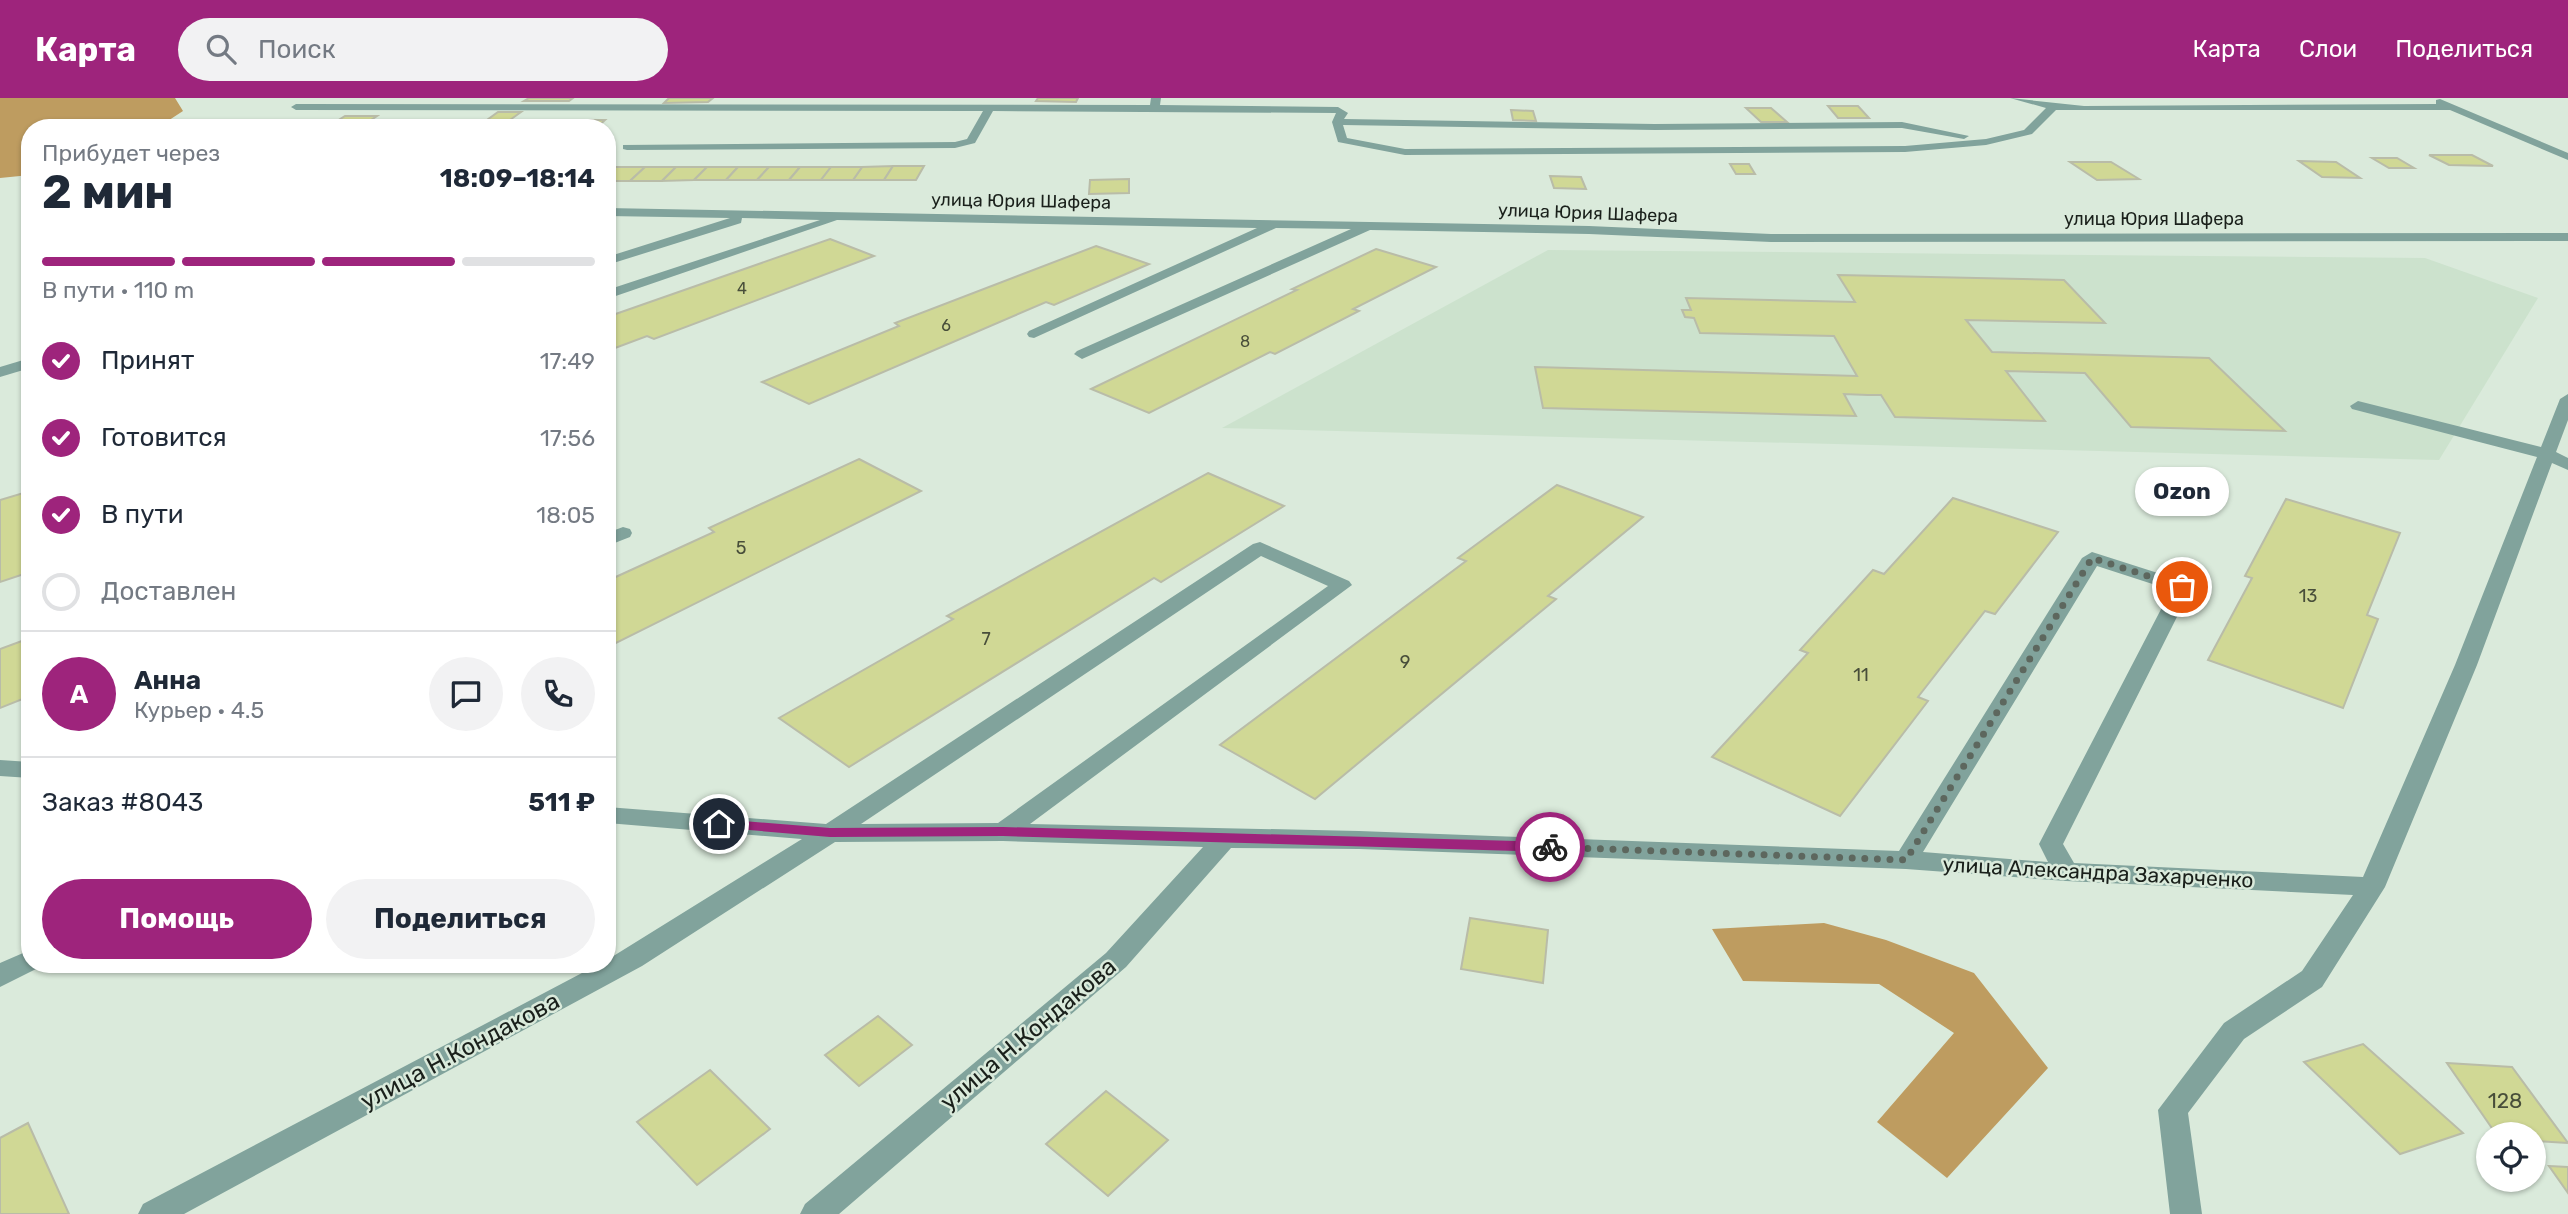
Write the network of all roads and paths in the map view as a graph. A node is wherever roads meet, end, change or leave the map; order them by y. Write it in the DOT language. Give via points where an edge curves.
graph roads {
  1 [pos="2015,98"];
  2 [pos="2432,98"];
  3 [pos="1155,103"];
  4 [pos="296,107"];
  5 [pos="990,107"];
  6 [pos="2053,107"];
  7 [pos="2452,107"];
  8 [pos="1337,122"];
  9 [pos="1986,142"];
  10 [pos="627,146"];
  11 [pos="2568,157"];
  12 [pos="616,212"];
  13 [pos="759,214"];
  14 [pos="845,215"];
  15 [pos="1275,224"];
  16 [pos="1370,225"];
  17 [pos="2568,237"];
  18 [pos="616,258"];
  19 [pos="616,292"];
  20 [pos="1034,334"];
  21 [pos="1082,354"];
  22 [pos="21,366"];
  23 [pos="0,372"];
  24 [pos="2568,399"];
  25 [pos="2358,406"];
  26 [pos="2558,460"];
  27 [pos="0,768"];
  28 [pos="21,769"];
  29 [pos="616,816"];
  30 [pos="1003,832"];
  31 [pos="830,833"];
  32 [pos="1225,839"];
  33 [pos="1906,860"];
  34 [pos="2066,872"];
  35 [pos="2372,887"];
  36 [pos="21,965"];
  37 [pos="616,969"];
  38 [pos="608,973"];
  39 [pos="0,976"];
  40 [pos="154,1214"];
  41 [pos="816,1214"];
  42 [pos="2186,1214"];
  1 -- 6 [label="street"];
  2 -- 7 [label="street"];
  3 -- 5 [label="street"];
  3 -- 8 [label="street" via="1328,109 1343,113"];
  4 -- 5 [label="street"];
  5 -- 10 [label="street" via="971,141 955,145"];
  6 -- 7 [label="street"];
  6 -- 9 [label="street" via="2028,132"];
  7 -- 11 [label="street"];
  8 -- 9 [label="street" via="1902,125"];
  8 -- 9 [label="street" via="1342,140 1405,152 1905,149"];
  12 -- 13 [label="street, улица Юрия Шафера"];
  13 -- 14 [label="street, улица Юрия Шафера"];
  13 -- 18 [label="street"];
  14 -- 15 [label="street, улица Юрия Шафера"];
  14 -- 19 [label="street"];
  15 -- 16 [label="street, улица Юрия Шафера"];
  15 -- 20 [label="street"];
  16 -- 17 [label="street, улица Юрия Шафера" via="1771,238"];
  16 -- 21 [label="street"];
  22 -- 23 [label="street"];
  24 -- 26 [label="street"];
  25 -- 26 [label="street"];
  26 -- 35 [label="street"];
  27 -- 28 [label="street"];
  29 -- 31 [label="street, улица Александра Захарченко"];
  30 -- 31 [label="street, улица Александра Захарченко"];
  30 -- 31 [label="street, улица Н.Кондакова" via="1342,585 1260,548"];
  30 -- 32 [label="street, улица Александра Захарченко"];
  31 -- 37 [label="street, улица Н.Кондакова"];
  32 -- 33 [label="street, улица Александра Захарченко"];
  32 -- 41 [label="street, улица Н.Кондакова" via="1116,960"];
  33 -- 34 [label="street, улица Александра Захарченко"];
  33 -- 34 [label="street" via="2092,558 2182,587 2050,844"];
  34 -- 35 [label="street, улица Александра Захарченко"];
  35 -- 42 [label="street" via="2312,979 2234,1031 2173,1110"];
  36 -- 39 [label="street"];
  38 -- 40 [label="street, улица Н.Кондакова"];
}
